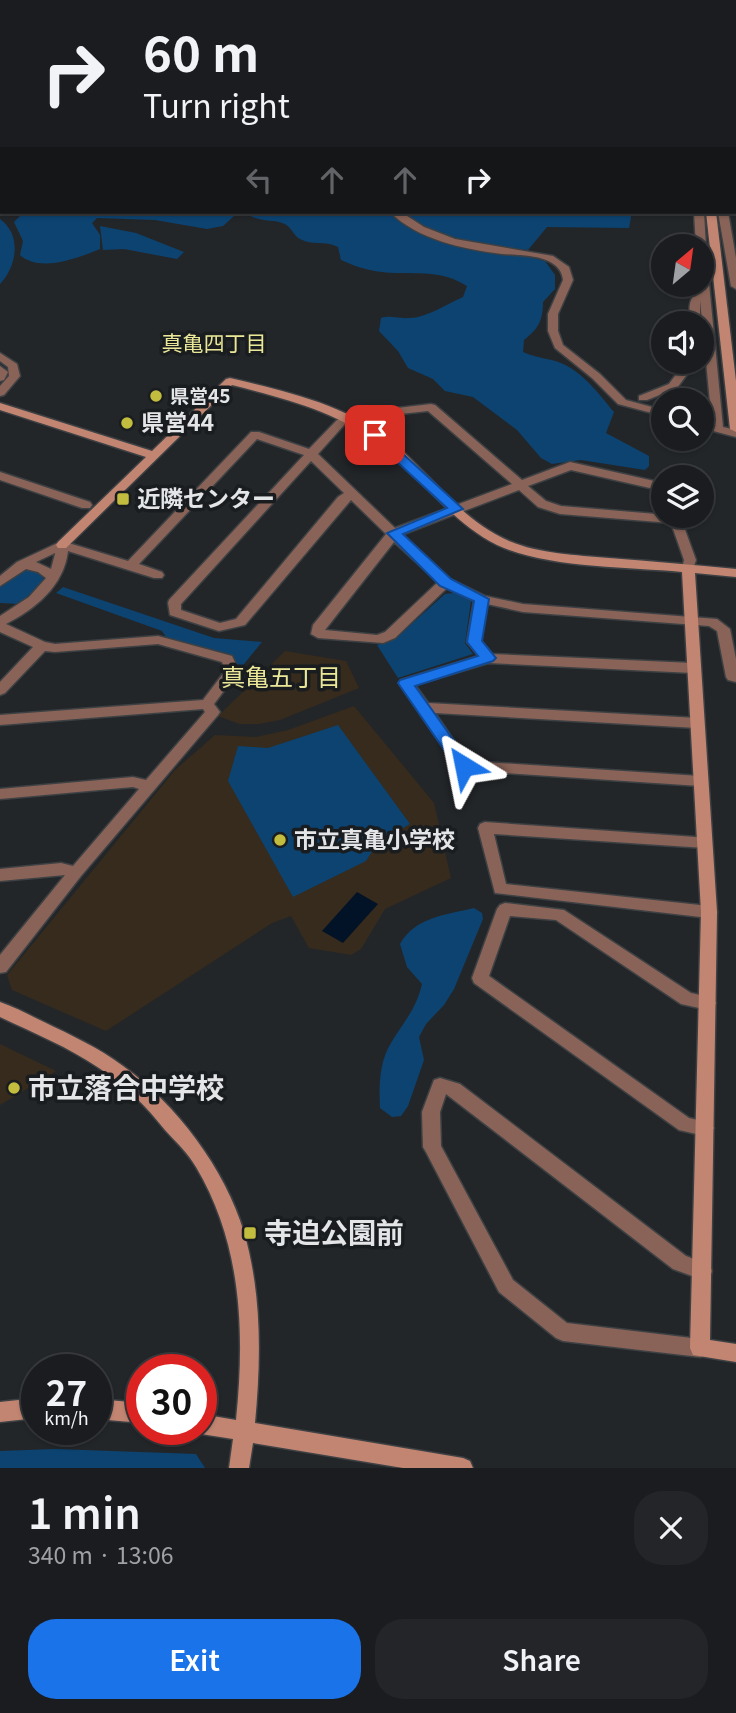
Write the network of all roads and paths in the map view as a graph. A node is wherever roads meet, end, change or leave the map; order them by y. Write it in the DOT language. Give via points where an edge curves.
graph roads {
  1 [pos="397,214"];
  2 [pos="699,214"];
  3 [pos="712,214"];
  4 [pos="731,227"];
  5 [pos="700,234"];
  6 [pos="736,286"];
  7 [pos="730,350"];
  8 [pos="0,356"];
  9 [pos="0,369"];
  10 [pos="682,374"];
  11 [pos="709,374"];
  12 [pos="0,378"];
  13 [pos="0,393"];
  14 [pos="643,398"];
  15 [pos="0,406"];
  16 [pos="651,410"];
  17 [pos="349,419"];
  18 [pos="714,428"];
  19 [pos="718,429"];
  20 [pos="736,431"];
  21 [pos="310,454"];
  22 [pos="153,455"];
  23 [pos="0,476"];
  24 [pos="651,484"];
  25 [pos="519,486"];
  26 [pos="353,493"];
  27 [pos="86,505"];
  28 [pos="456,509"];
  29 [pos="651,516"];
  30 [pos="678,528"];
  31 [pos="394,533"];
  32 [pos="62,545"];
  33 [pos="22,565"];
  34 [pos="130,566"];
  35 [pos="688,569"];
  36 [pos="731,572"];
  37 [pos="158,575"];
  38 [pos="53,577"];
  39 [pos="0,582"];
  40 [pos="446,582"];
  41 [pos="481,599"];
  42 [pos="0,607"];
  43 [pos="20,609"];
  44 [pos="692,620"];
  45 [pos="0,624"];
  46 [pos="42,646"];
  47 [pos="488,658"];
  48 [pos="693,668"];
  49 [pos="736,677"];
  50 [pos="0,690"];
  51 [pos="207,704"];
  52 [pos="423,708"];
  53 [pos="0,720"];
  54 [pos="698,723"];
  55 [pos="700,781"];
  56 [pos="148,786"];
  57 [pos="0,794"];
  58 [pos="705,842"];
  59 [pos="76,872"];
  60 [pos="0,875"];
  61 [pos="709,912"];
  62 [pos="0,967"];
  63 [pos="708,1003"];
  64 [pos="0,1009"];
  65 [pos="705,1128"];
  66 [pos="703,1271"];
  67 [pos="700,1348"];
  68 [pos="736,1353"];
  69 [pos="21,1410"];
  70 [pos="0,1412"];
  71 [pos="217,1426"];
  72 [pos="245,1431"];
  73 [pos="239,1468"];
  74 [pos="463,1468"];
  1 -- 16 [label="street" via="425,231 480,246 533,253 563,266 570,281 555,307 552,334 564,353 594,374 620,401"];
  2 -- 5 [label="street"];
  3 -- 7 [label="street"];
  4 -- 6 [label="street"];
  7 -- 20 [label="street"];
  8 -- 13 [label="street" via="13,366 15,376"];
  9 -- 12 [label="street"];
  10 -- 14 [label="street" via="673,386"];
  11 -- 19 [label="street"];
  15 -- 22 [label="street"];
  17 -- 21 [label="street"];
  17 -- 22 [label="street" via="230,381"];
  17 -- 25 [label="street" via="431,407"];
  17 -- 28 [label="street" via="398,454"];
  18 -- 19 [label="street"];
  19 -- 20 [label="street"];
  21 -- 26 [label="street"];
  21 -- 26 [label="street" via="174,603 175,612 219,627 240,622 342,500"];
  21 -- 34 [label="street" via="256,434"];
  22 -- 32 [label="street"];
  23 -- 27 [label="street"];
  24 -- 25 [label="street" via="569,466"];
  25 -- 28 [label="street"];
  25 -- 29 [label="street" via="542,504 560,510"];
  26 -- 31 [label="street"];
  28 -- 31 [label="street"];
  28 -- 35 [label="street" via="483,532 531,552"];
  30 -- 35 [label="street" via="690,560"];
  31 -- 40 [label="street"];
  31 -- 40 [label="street" via="318,628 318,635 378,640 390,635"];
  32 -- 33 [label="street"];
  32 -- 34 [label="street"];
  32 -- 38 [label="street"];
  33 -- 38 [label="street" via="47,570"];
  33 -- 39 [label="street"];
  34 -- 37 [label="street"];
  35 -- 36 [label="street"];
  35 -- 44 [label="street"];
  38 -- 43 [label="street"];
  40 -- 41 [label="street"];
  41 -- 44 [label="street" via="523,608"];
  41 -- 47 [label="street" via="474,642"];
  42 -- 43 [label="street"];
  43 -- 45 [label="street"];
  44 -- 48 [label="street"];
  44 -- 49 [label="street" via="712,622 723,629"];
  45 -- 46 [label="street"];
  46 -- 50 [label="street"];
  46 -- 51 [label="street" via="158,640 227,659 232,671"];
  47 -- 48 [label="street"];
  47 -- 52 [label="street" via="405,683"];
  48 -- 54 [label="street"];
  51 -- 53 [label="street"];
  51 -- 56 [label="street" via="212,712"];
  52 -- 54 [label="street"];
  52 -- 55 [label="street" via="464,766"];
  54 -- 55 [label="street"];
  55 -- 58 [label="street"];
  56 -- 57 [label="street" via="133,782"];
  56 -- 59 [label="street"];
  58 -- 61 [label="street"];
  58 -- 61 [label="street" via="485,828 500,889"];
  59 -- 60 [label="street" via="61,869"];
  59 -- 62 [label="street"];
  61 -- 63 [label="street"];
  63 -- 65 [label="street"];
  63 -- 65 [label="street" via="687,999 559,914 505,909 481,978 685,1125"];
  64 -- 72 [label="street" via="117,1071 158,1108 201,1160 242,1258 251,1334"];
  65 -- 66 [label="street"];
  66 -- 67 [label="street"];
  66 -- 67 [label="street" via="680,1263 454,1089 440,1085 431,1112 432,1147 506,1286 563,1332"];
  67 -- 68 [label="street"];
  69 -- 70 [label="street"];
  71 -- 72 [label="street"];
  72 -- 73 [label="street"];
  72 -- 74 [label="street"];
}
